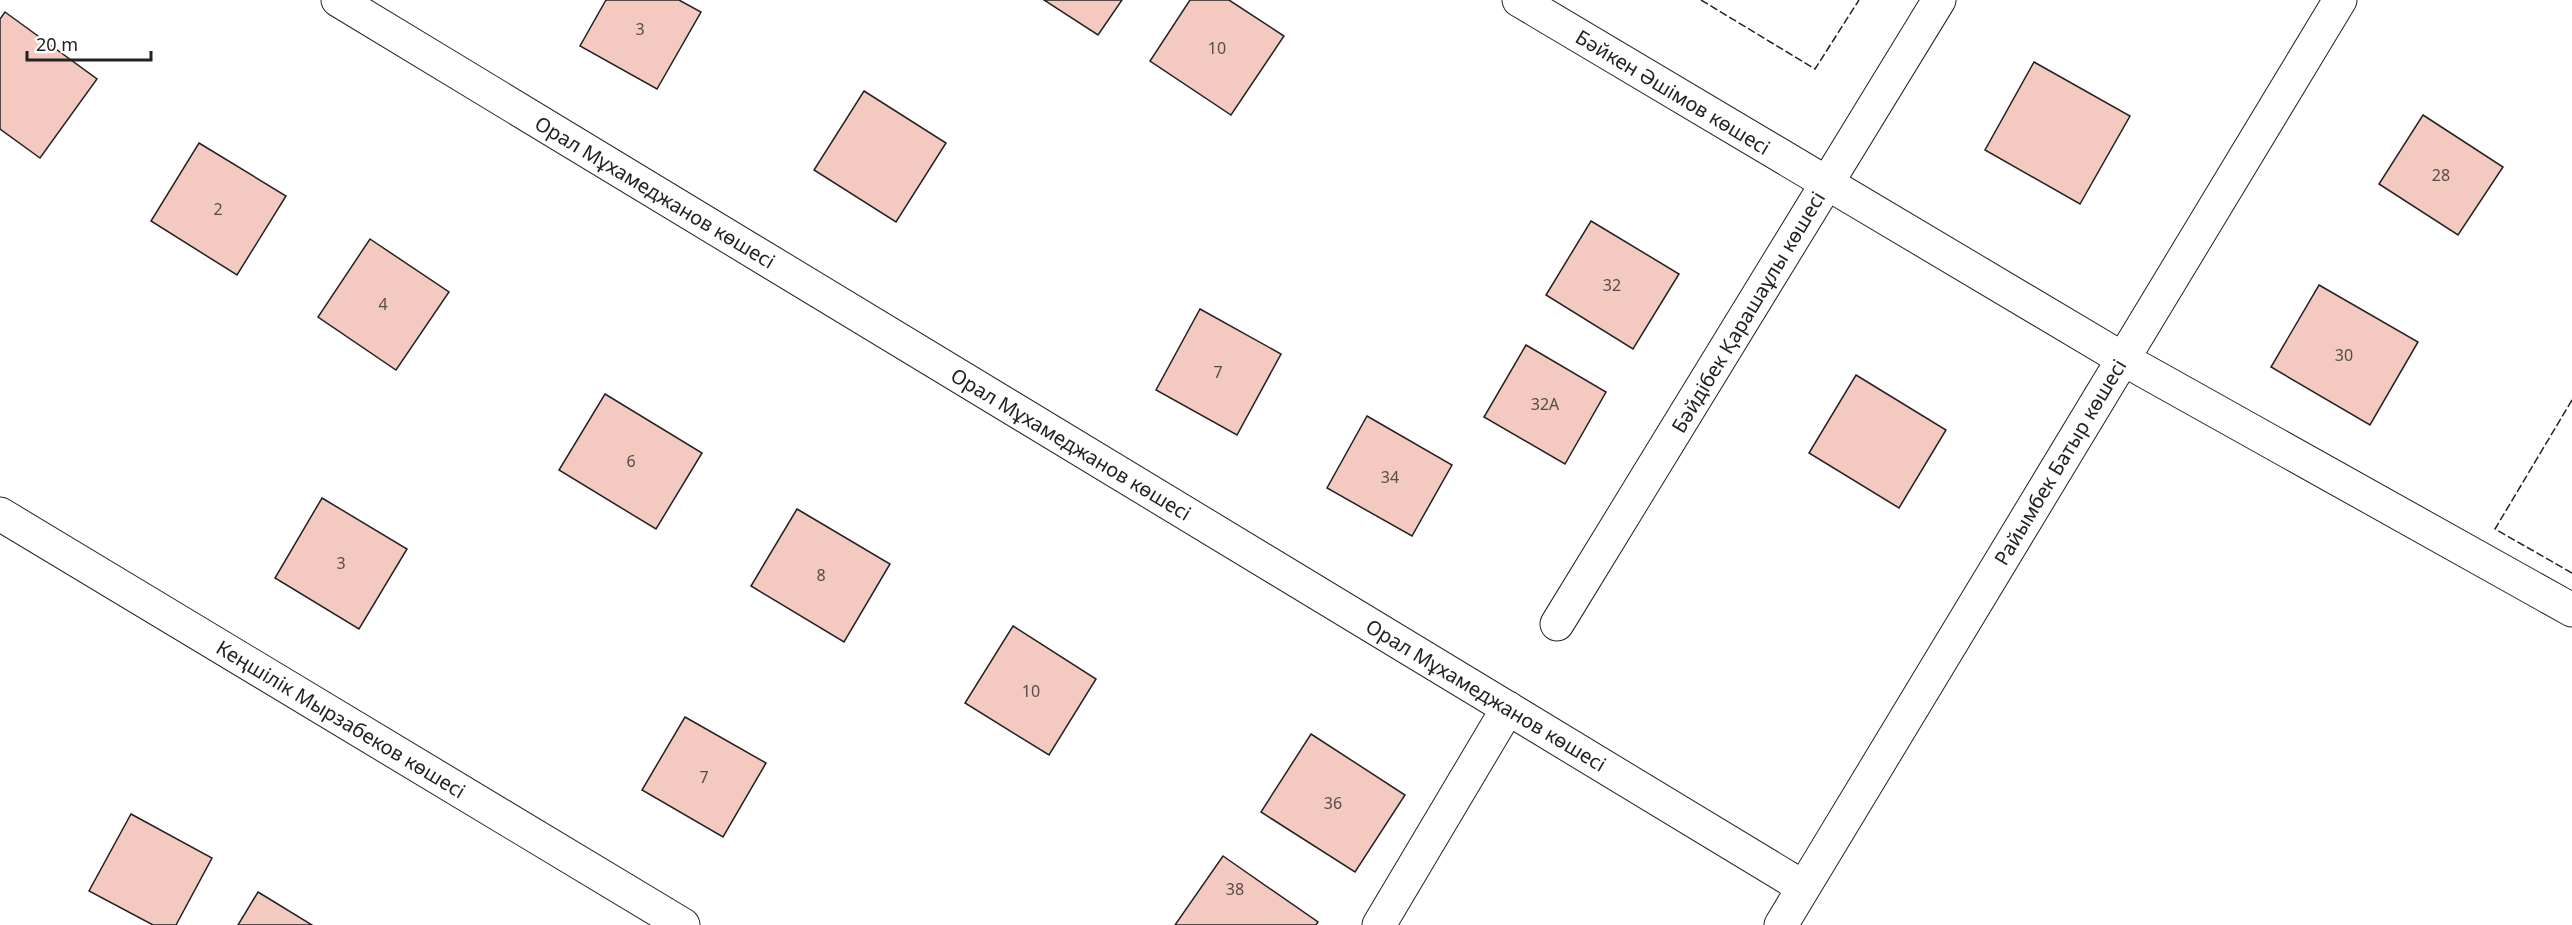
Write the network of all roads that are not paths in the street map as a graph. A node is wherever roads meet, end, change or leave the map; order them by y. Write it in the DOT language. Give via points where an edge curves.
graph roads {
  1 [pos="338,0"];
  2 [pos="1519,0"];
  3 [pos="1939,0"];
  4 [pos="2340,0"];
  5 [pos="1827,184"];
  6 [pos="2123,359"];
  7 [pos="0,514"];
  8 [pos="2572,610"];
  9 [pos="1557,624"];
  10 [pos="1508,708"];
  11 [pos="1803,888"];
  12 [pos="683,925"];
  13 [pos="1379,925"];
  14 [pos="1781,925"];
  1 -- 10 [label="street, Орал Мұхамеджанов көшесі"];
  2 -- 5 [label="street, Бәйкен Әшімов көшесі"];
  3 -- 5 [label="street, Бәйдібек Қарашаұлы көшесі"];
  4 -- 6 [label="street, Райымбек Батыр көшесі"];
  5 -- 6 [label="street, Бәйкен Әшімов көшесі"];
  5 -- 9 [label="street, Бәйдібек Қарашаұлы көшесі"];
  6 -- 8 [label="street, Бәйкен Әшімов көшесі"];
  6 -- 11 [label="street, Райымбек Батыр көшесі"];
  7 -- 12 [label="street, Кеңшілік Мырзабеков көшесі"];
  10 -- 11 [label="street, Орал Мұхамеджанов көшесі"];
  10 -- 13 [label="street"];
  11 -- 14 [label="street, Райымбек Батыр көшесі"];
}
